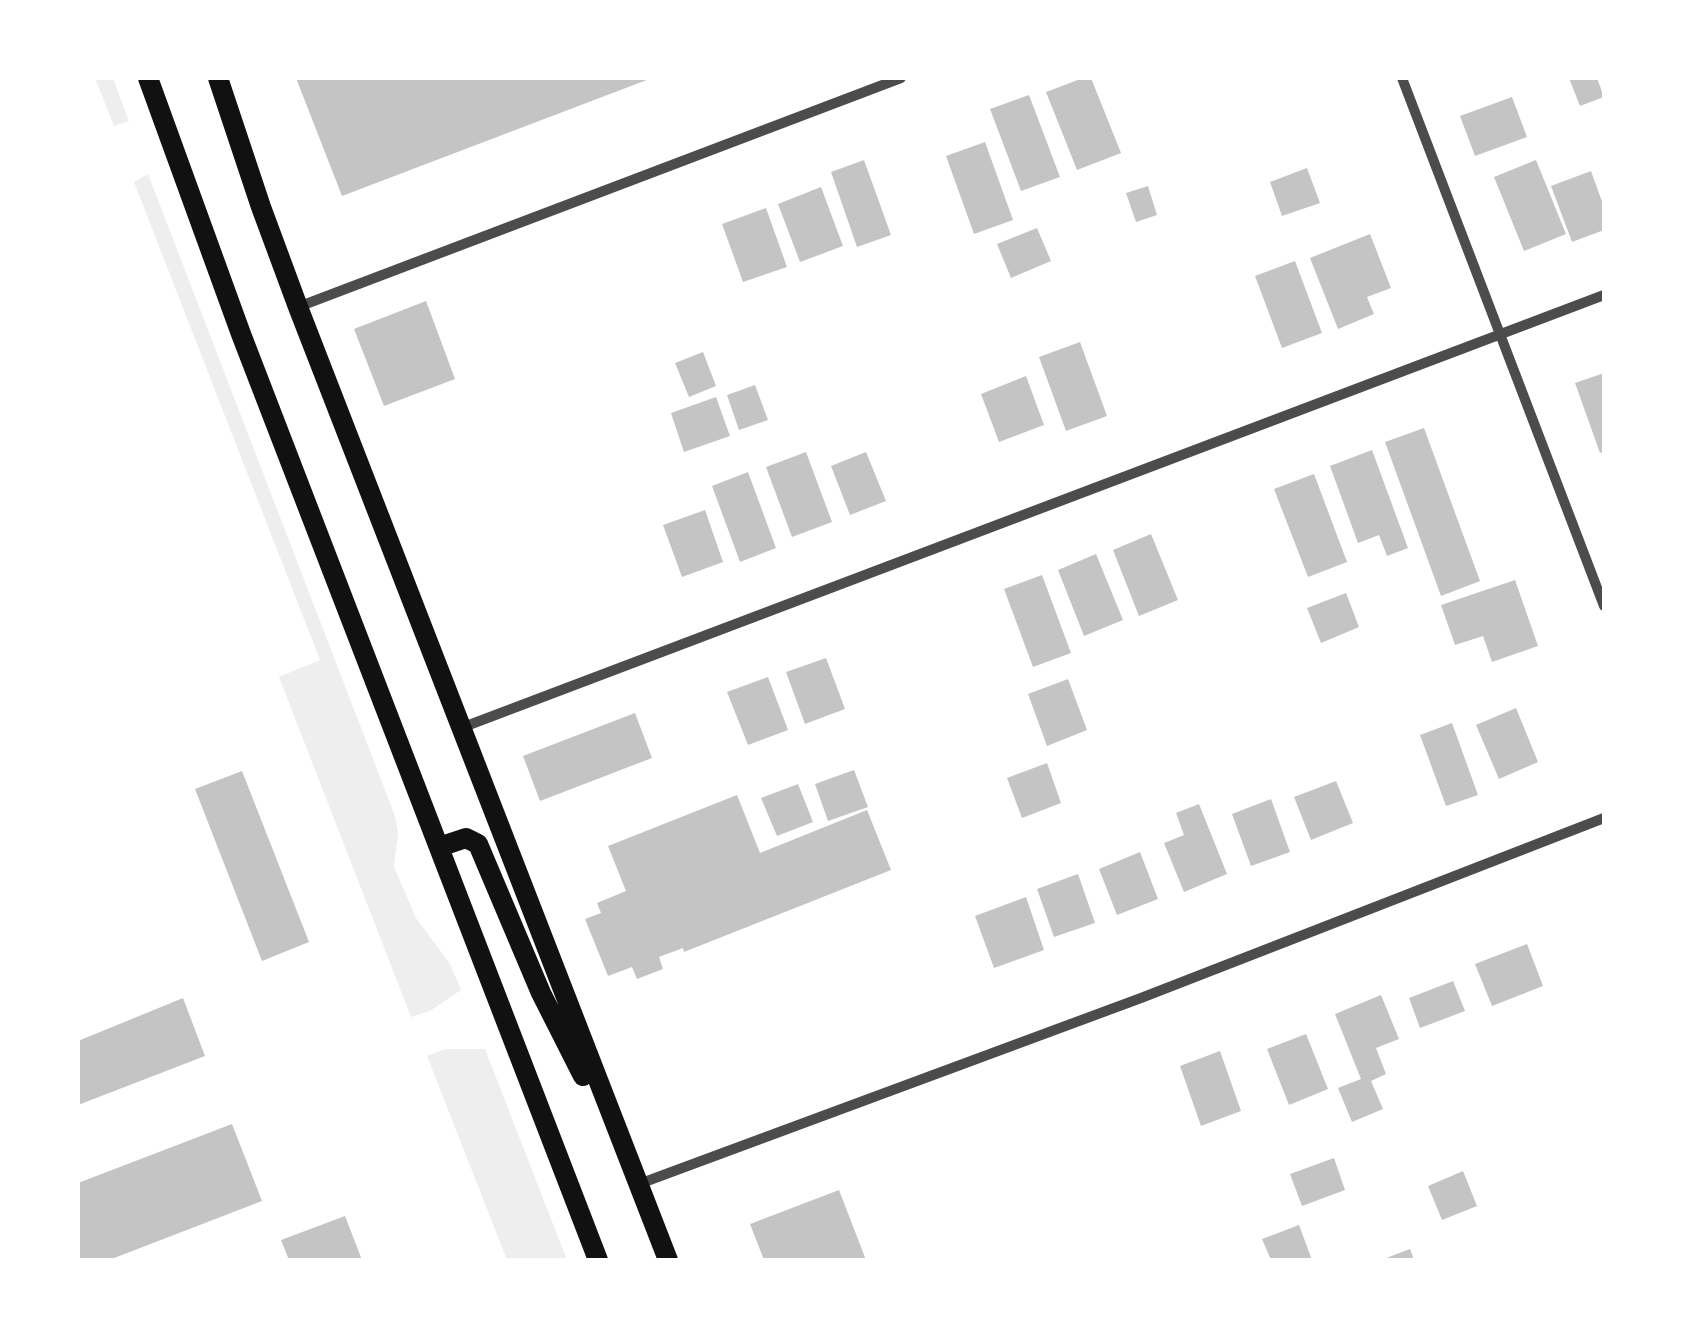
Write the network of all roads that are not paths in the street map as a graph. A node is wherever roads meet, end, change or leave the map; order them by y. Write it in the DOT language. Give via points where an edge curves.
graph roads {
  1 [pos="148,78"];
  2 [pos="218,78"];
  3 [pos="901,78"];
  4 [pos="1402,78"];
  5 [pos="1604,294"];
  6 [pos="298,307"];
  7 [pos="1500,334"];
  8 [pos="1604,606"];
  9 [pos="460,728"];
  10 [pos="1604,818"];
  11 [pos="439,847"];
  12 [pos="639,1184"];
  13 [pos="598,1260"];
  14 [pos="668,1260"];
  1 -- 11 [label="main road"];
  2 -- 6 [label="main road"];
  3 -- 6 [label="street"];
  4 -- 7 [label="street"];
  5 -- 7 [label="street"];
  6 -- 9 [label="main road"];
  7 -- 8 [label="street"];
  7 -- 9 [label="street"];
  9 -- 12 [label="main road"];
  10 -- 12 [label="street"];
  11 -- 12 [label="main road" via="466,838 478,844 541,993"];
  11 -- 13 [label="main road"];
  12 -- 14 [label="main road"];
}
